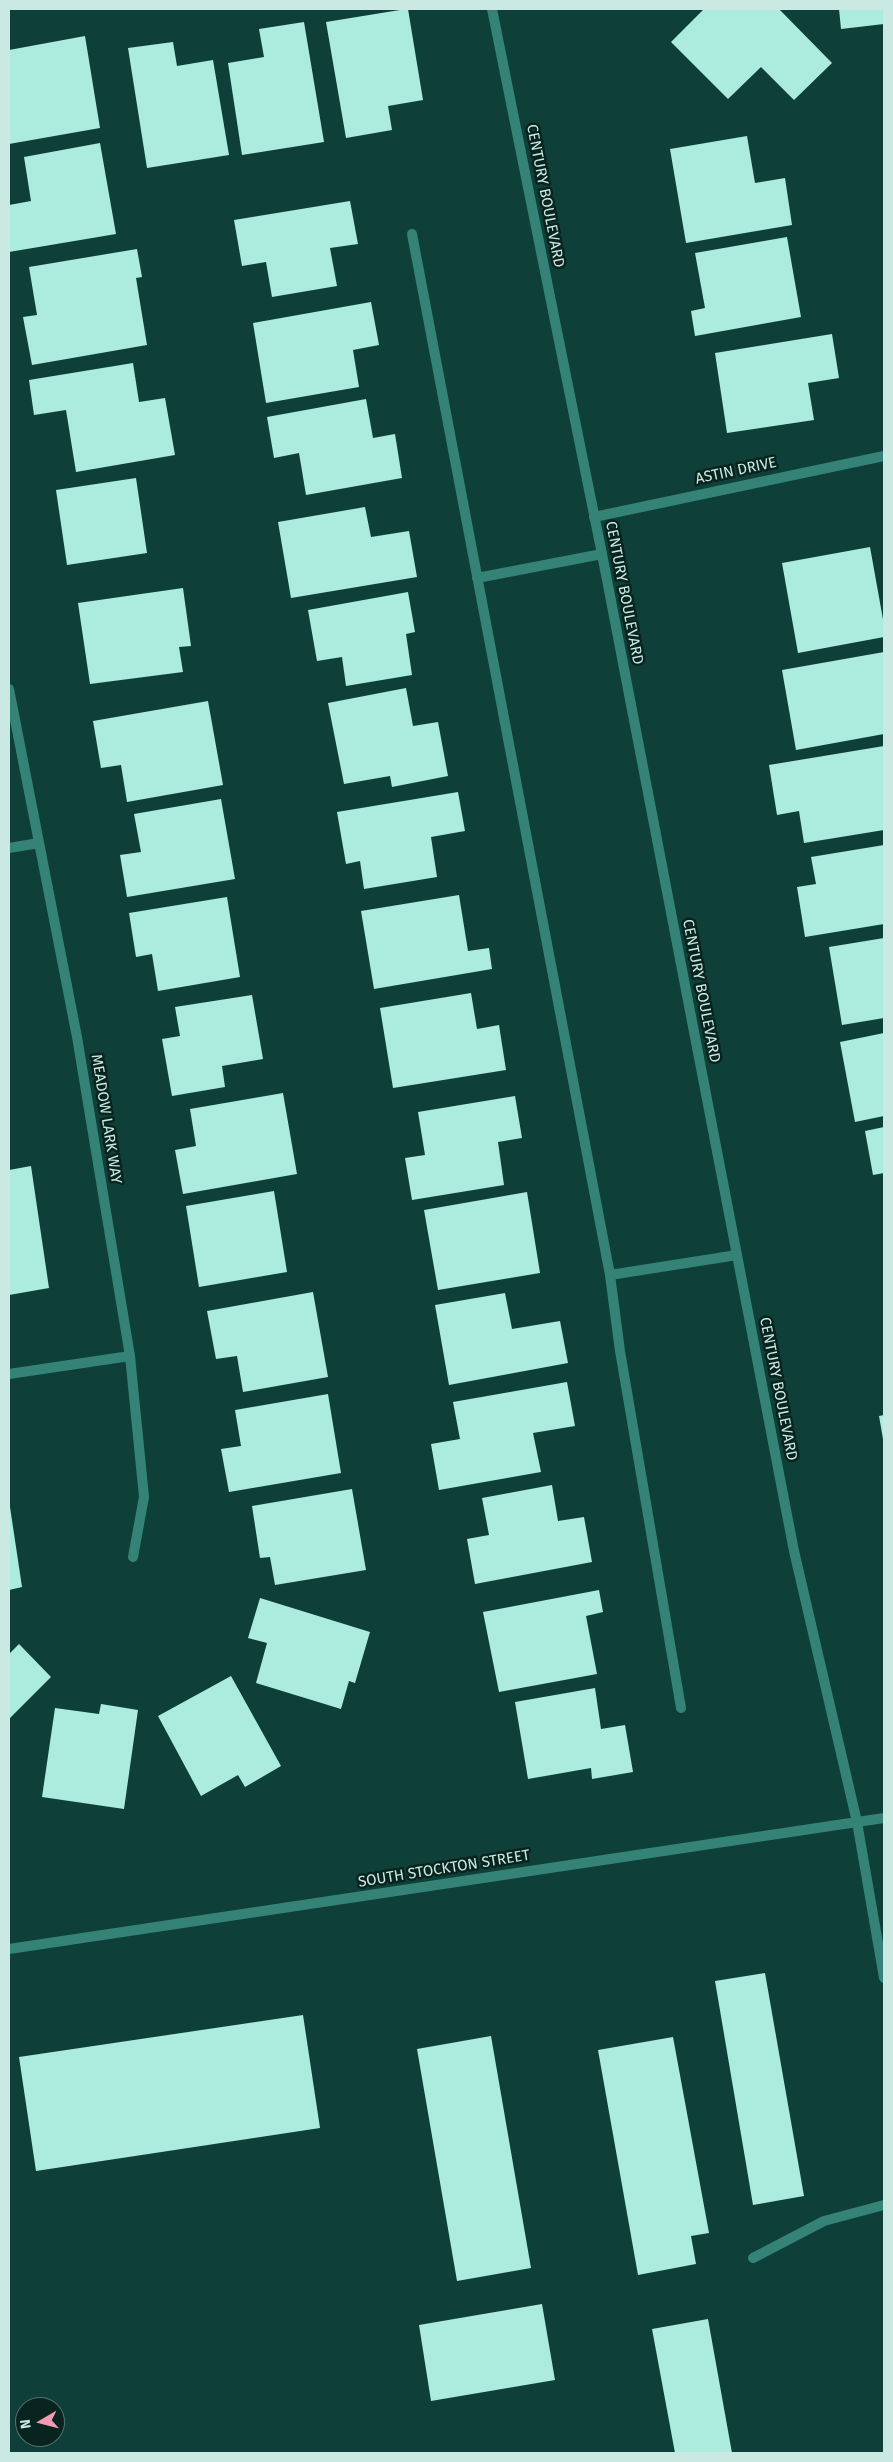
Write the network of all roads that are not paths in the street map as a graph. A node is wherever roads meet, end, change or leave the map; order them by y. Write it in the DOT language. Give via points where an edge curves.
graph roads {
  1 [pos="492,9"];
  2 [pos="412,234"];
  3 [pos="884,456"];
  4 [pos="594,517"];
  5 [pos="602,554"];
  6 [pos="477,578"];
  7 [pos="9,689"];
  8 [pos="39,844"];
  9 [pos="9,848"];
  10 [pos="737,1255"];
  11 [pos="610,1275"];
  12 [pos="130,1356"];
  13 [pos="9,1374"];
  14 [pos="133,1556"];
  15 [pos="681,1708"];
  16 [pos="884,1818"];
  17 [pos="857,1822"];
  18 [pos="9,1949"];
  19 [pos="884,1978"];
  20 [pos="884,2204"];
  21 [pos="753,2258"];
  1 -- 4 [label="street, CENTURY BOULEVARD"];
  2 -- 6 [label="street"];
  3 -- 4 [label="street, ASTIN DRIVE"];
  4 -- 5 [label="street, CENTURY BOULEVARD"];
  5 -- 6 [label="street"];
  5 -- 10 [label="street, CENTURY BOULEVARD"];
  6 -- 11 [label="street"];
  7 -- 8 [label="street, MEADOW LARK WAY"];
  8 -- 9 [label="street"];
  8 -- 12 [label="street, MEADOW LARK WAY" via="78,1037"];
  10 -- 11 [label="street"];
  10 -- 17 [label="street, CENTURY BOULEVARD" via="794,1551"];
  11 -- 15 [label="street"];
  12 -- 13 [label="street"];
  12 -- 14 [label="street, MEADOW LARK WAY" via="144,1497"];
  16 -- 17 [label="street, SOUTH STOCKTON STREET"];
  17 -- 18 [label="street, SOUTH STOCKTON STREET"];
  17 -- 19 [label="street, CENTURY BOULEVARD"];
  20 -- 21 [label="street" via="824,2221"];
}
